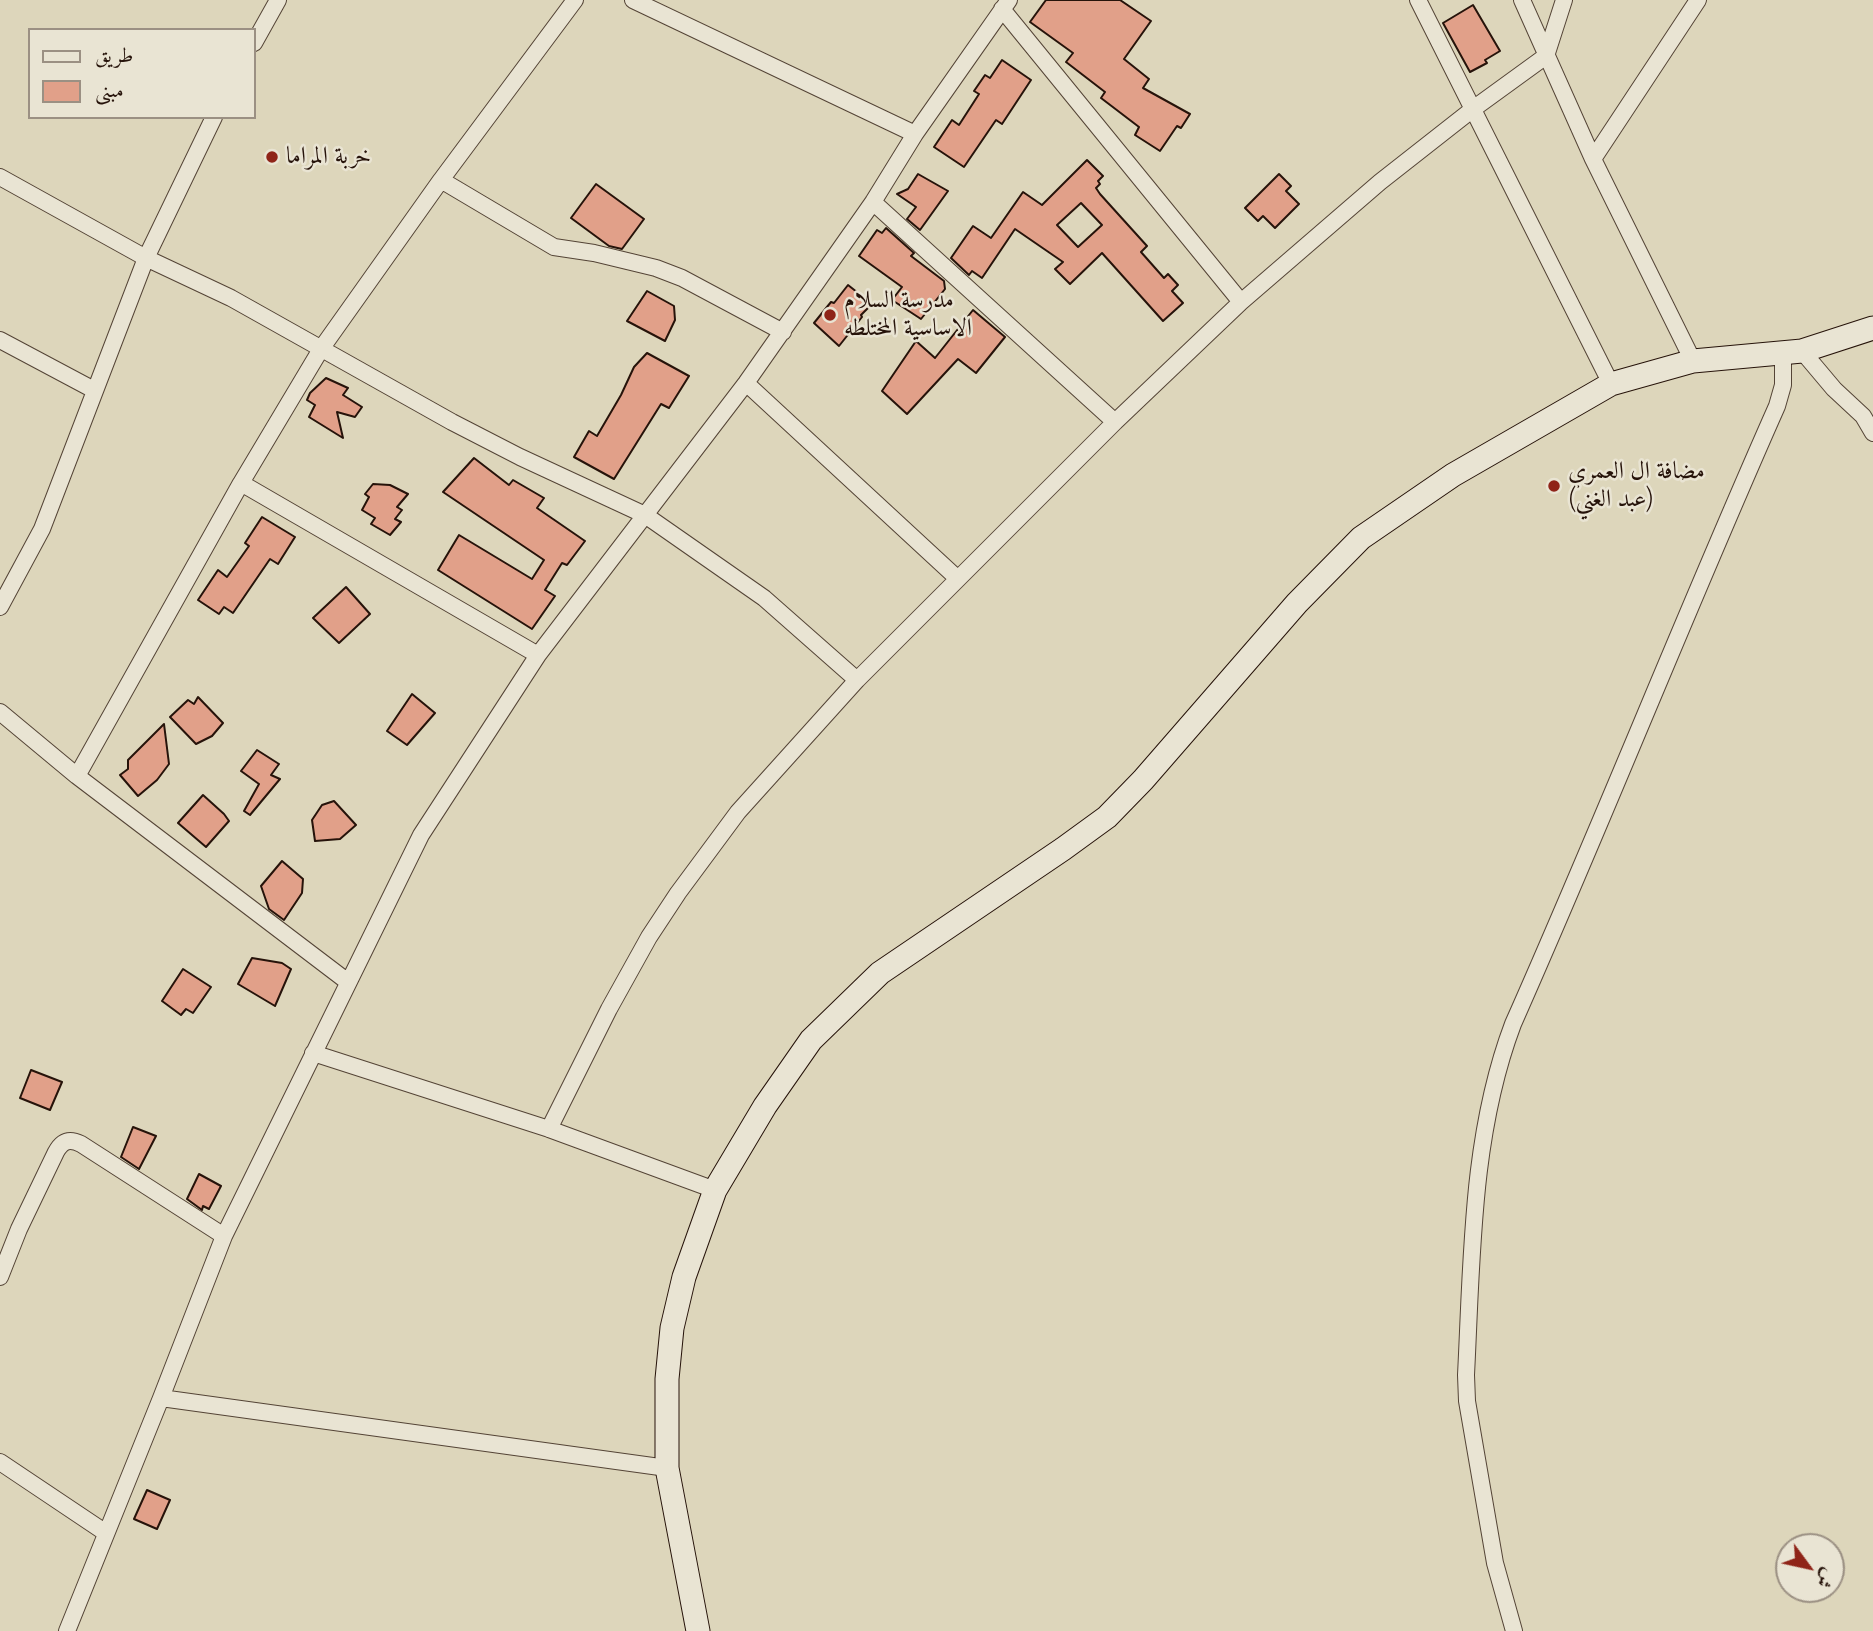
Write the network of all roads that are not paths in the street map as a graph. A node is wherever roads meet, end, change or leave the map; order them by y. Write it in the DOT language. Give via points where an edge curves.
graph roads {
  1 [pos="278,0"];
  2 [pos="575,0"];
  3 [pos="633,0"];
  4 [pos="1418,0"];
  5 [pos="1522,0"];
  6 [pos="1564,0"];
  7 [pos="1698,0"];
  8 [pos="1005,5"];
  9 [pos="256,39"];
  10 [pos="1546,56"];
  11 [pos="1473,109"];
  12 [pos="213,119"];
  13 [pos="915,134"];
  14 [pos="1593,159"];
  15 [pos="0,177"];
  16 [pos="441,180"];
  17 [pos="873,202"];
  18 [pos="146,258"];
  19 [pos="1241,302"];
  20 [pos="1873,328"];
  21 [pos="783,332"];
  22 [pos="0,340"];
  23 [pos="321,348"];
  24 [pos="1793,353"];
  25 [pos="1693,361"];
  26 [pos="746,383"];
  27 [pos="1611,384"];
  28 [pos="94,390"];
  29 [pos="1115,422"];
  30 [pos="1873,433"];
  31 [pos="241,483"];
  32 [pos="645,515"];
  33 [pos="958,579"];
  34 [pos="0,607"];
  35 [pos="538,655"];
  36 [pos="857,680"];
  37 [pos="0,712"];
  38 [pos="77,776"];
  39 [pos="348,982"];
  40 [pos="313,1053"];
  41 [pos="549,1129"];
  42 [pos="715,1190"];
  43 [pos="224,1236"];
  44 [pos="0,1277"];
  45 [pos="161,1398"];
  46 [pos="0,1462"];
  47 [pos="667,1468"];
  48 [pos="106,1533"];
  49 [pos="66,1631"];
  50 [pos="698,1631"];
  51 [pos="1514,1631"];
  1 -- 9 [label="street"];
  2 -- 16 [label="street"];
  3 -- 13 [label="street"];
  4 -- 11 [label="street"];
  5 -- 10 [label="street"];
  6 -- 10 [label="street"];
  7 -- 14 [label="street"];
  8 -- 13 [label="street"];
  8 -- 19 [label="street"];
  10 -- 11 [label="street"];
  10 -- 14 [label="street"];
  11 -- 19 [label="street"];
  11 -- 27 [label="street"];
  12 -- 18 [label="street"];
  13 -- 17 [label="street"];
  14 -- 25 [label="street"];
  15 -- 18 [label="street"];
  16 -- 21 [label="street" via="554,247 656,268"];
  16 -- 23 [label="street"];
  17 -- 21 [label="street"];
  17 -- 29 [label="street"];
  18 -- 23 [label="street"];
  18 -- 28 [label="street"];
  19 -- 29 [label="street"];
  20 -- 24 [label="street"];
  21 -- 26 [label="street"];
  22 -- 28 [label="street"];
  23 -- 31 [label="street"];
  23 -- 32 [label="street" via="520,457"];
  24 -- 25 [label="street"];
  24 -- 30 [label="street" via="1863,416"];
  24 -- 51 [label="street" via="1777,406 1500,1062 1476,1203 1467,1401 1488,1524"];
  25 -- 27 [label="street"];
  26 -- 32 [label="street"];
  26 -- 33 [label="street"];
  27 -- 42 [label="street" via="1453,475 1361,538 1297,603 1107,817 880,973 840,1009 790,1067"];
  28 -- 34 [label="street" via="42,529"];
  29 -- 33 [label="street"];
  31 -- 35 [label="street"];
  31 -- 38 [label="street"];
  32 -- 35 [label="street"];
  32 -- 36 [label="street" via="764,598"];
  33 -- 36 [label="street"];
  35 -- 39 [label="street" via="421,835"];
  36 -- 41 [label="street" via="738,812 678,893 649,937"];
  37 -- 38 [label="street"];
  38 -- 39 [label="street"];
  39 -- 40 [label="street"];
  40 -- 41 [label="street"];
  40 -- 43 [label="street"];
  41 -- 42 [label="street"];
  42 -- 47 [label="street" via="684,1277 672,1328"];
  43 -- 44 [label="street" via="70,1140 56,1153"];
  43 -- 45 [label="street"];
  45 -- 47 [label="street"];
  45 -- 48 [label="street"];
  46 -- 48 [label="street"];
  47 -- 50 [label="street"];
  48 -- 49 [label="street"];
}
